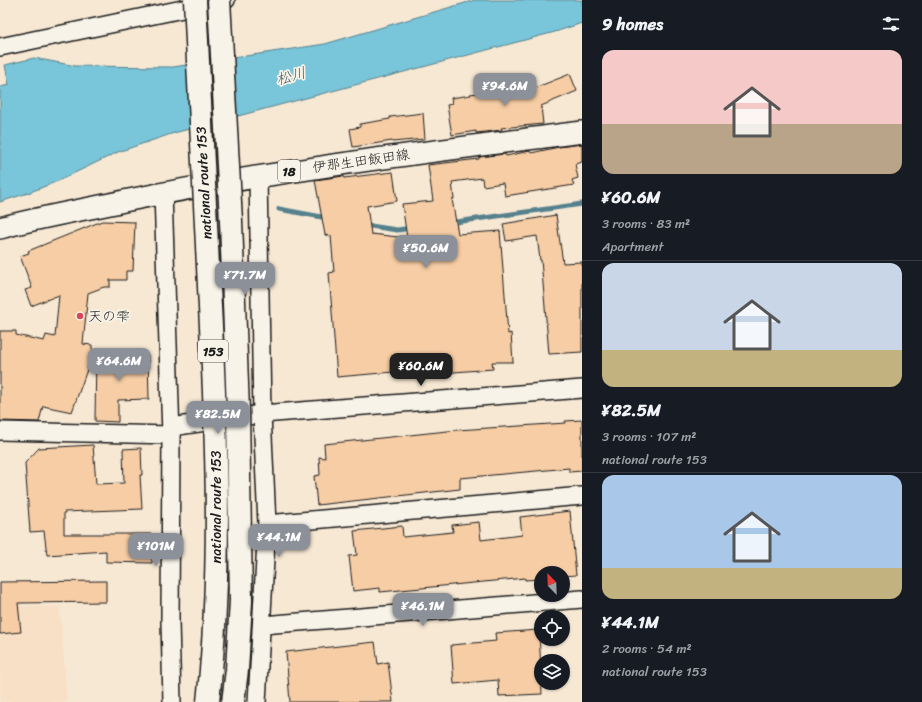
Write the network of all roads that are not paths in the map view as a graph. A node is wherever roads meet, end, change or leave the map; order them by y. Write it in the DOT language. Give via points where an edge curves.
graph roads {
  1 [pos="195,0"];
  2 [pos="219,0"];
  3 [pos="226,0"];
  4 [pos="0,47"];
  5 [pos="582,132"];
  6 [pos="258,176"];
  7 [pos="163,193"];
  8 [pos="0,228"];
  9 [pos="582,389"];
  10 [pos="262,414"];
  11 [pos="0,431"];
  12 [pos="171,431"];
  13 [pos="582,496"];
  14 [pos="267,524"];
  15 [pos="582,599"];
  16 [pos="262,626"];
  17 [pos="172,702"];
  18 [pos="208,702"];
  19 [pos="233,702"];
  20 [pos="257,702"];
  1 -- 18 [label="highway, national route 153 / 153, bridge" via="217,481 217,587 214,654"];
  2 -- 19 [label="highway, national route 153 / 153, bridge" via="231,221 238,434 241,601"];
  3 -- 4 [label="street"];
  5 -- 6 [label="main road, 伊那生田飯田線 / 18"];
  6 -- 7 [label="main road, 伊那生田飯田線 / 18"];
  6 -- 10 [label="street"];
  7 -- 8 [label="main road, 伊那生田飯田線 / 18"];
  7 -- 12 [label="street"];
  9 -- 10 [label="street"];
  10 -- 12 [label="street"];
  10 -- 14 [label="street"];
  11 -- 12 [label="street"];
  12 -- 17 [label="street"];
  13 -- 14 [label="street"];
  14 -- 16 [label="street"];
  15 -- 16 [label="street"];
  16 -- 20 [label="street"];
}
